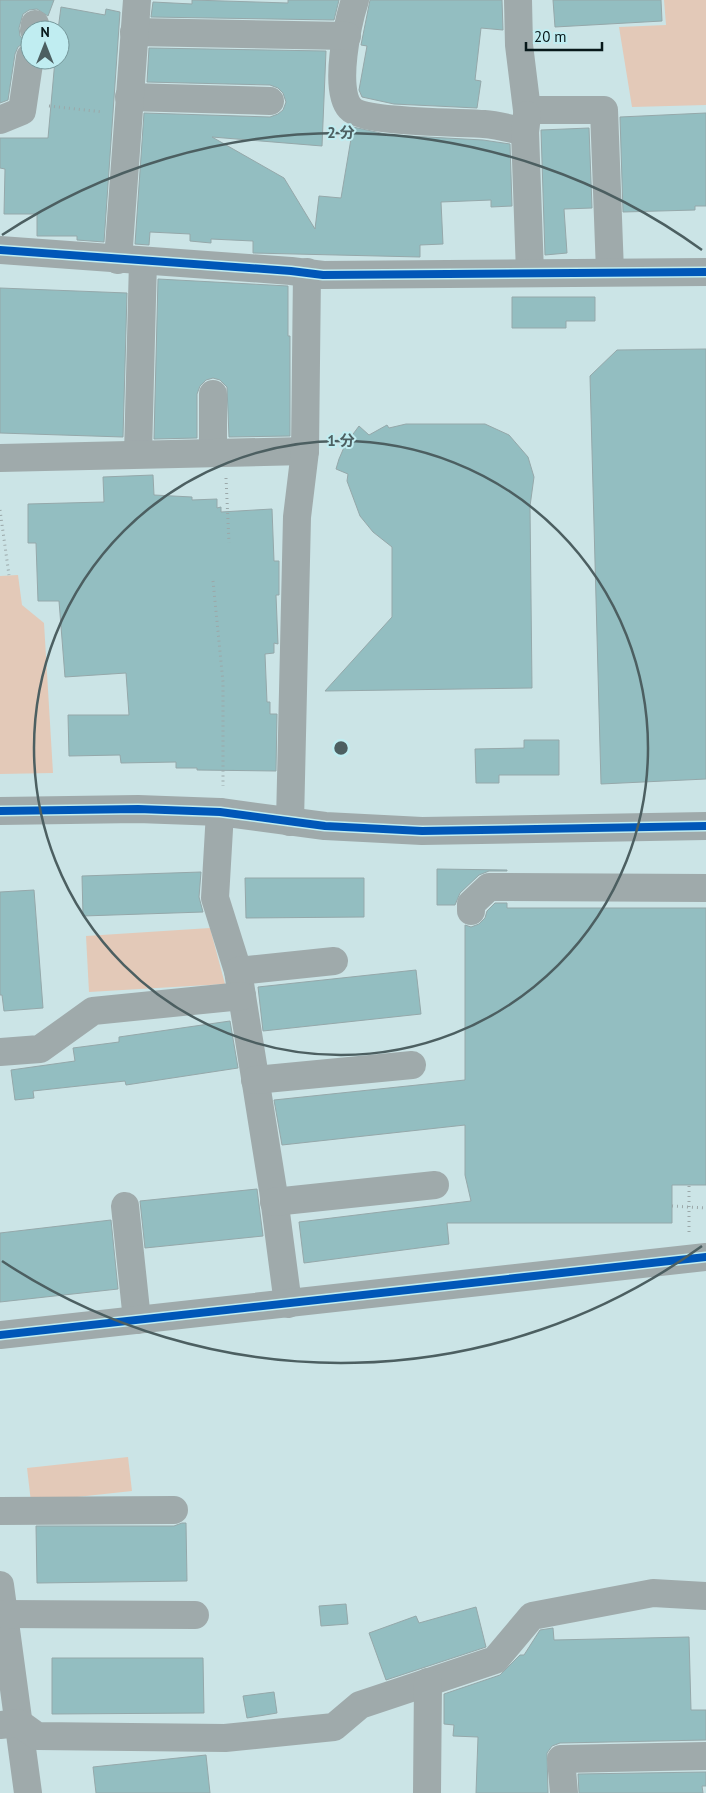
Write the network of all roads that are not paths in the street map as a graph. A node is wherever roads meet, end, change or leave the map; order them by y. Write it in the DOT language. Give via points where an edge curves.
graph roads {
  1 [pos="137,0"];
  2 [pos="355,0"];
  3 [pos="518,0"];
  4 [pos="134,32"];
  5 [pos="347,36"];
  6 [pos="26,70"];
  7 [pos="270,101"];
  8 [pos="129,106"];
  9 [pos="11,115"];
  10 [pos="526,121"];
  11 [pos="0,250"];
  12 [pos="131,261"];
  13 [pos="307,272"];
  14 [pos="610,272"];
  15 [pos="706,272"];
  16 [pos="530,273"];
  17 [pos="213,394"];
  18 [pos="305,452"];
  19 [pos="219,453"];
  20 [pos="138,454"];
  21 [pos="0,458"];
  22 [pos="222,799"];
  23 [pos="0,811"];
  24 [pos="290,822"];
  25 [pos="706,826"];
  26 [pos="706,888"];
  27 [pos="471,911"];
  28 [pos="334,961"];
  29 [pos="240,983"];
  30 [pos="0,1052"];
  31 [pos="412,1065"];
  32 [pos="255,1080"];
  33 [pos="436,1184"];
  34 [pos="274,1202"];
  35 [pos="125,1206"];
  36 [pos="706,1256"];
  37 [pos="288,1304"];
  38 [pos="137,1320"];
  39 [pos="0,1335"];
  40 [pos="174,1510"];
  41 [pos="0,1511"];
  42 [pos="0,1585"];
  43 [pos="706,1596"];
  44 [pos="4,1614"];
  45 [pos="196,1615"];
  46 [pos="428,1682"];
  47 [pos="9,1724"];
  48 [pos="706,1756"];
  49 [pos="28,1793"];
  50 [pos="427,1793"];
  51 [pos="564,1793"];
  1 -- 4 [label="street"];
  2 -- 5 [label="street" via="347,24"];
  3 -- 10 [label="street"];
  4 -- 5 [label="street"];
  4 -- 8 [label="street"];
  5 -- 10 [label="street" via="342,84 349,108 359,114 486,124"];
  6 -- 9 [label="street"];
  7 -- 8 [label="street"];
  8 -- 12 [label="street"];
  10 -- 14 [label="street" via="604,110"];
  10 -- 16 [label="street"];
  11 -- 12 [label="street"];
  12 -- 13 [label="street"];
  12 -- 20 [label="street"];
  13 -- 16 [label="street" via="323,275"];
  13 -- 18 [label="street"];
  14 -- 15 [label="street"];
  14 -- 16 [label="street"];
  17 -- 19 [label="street"];
  18 -- 19 [label="street"];
  18 -- 24 [label="street" via="297,517"];
  19 -- 20 [label="street"];
  20 -- 21 [label="street"];
  22 -- 23 [label="street" via="138,809"];
  22 -- 24 [label="street"];
  22 -- 29 [label="street" via="215,898"];
  24 -- 25 [label="street" via="422,831"];
  26 -- 27 [label="street" via="489,887 471,904"];
  28 -- 29 [label="street"];
  29 -- 30 [label="street" via="93,1011 40,1048"];
  29 -- 32 [label="street"];
  31 -- 32 [label="street"];
  32 -- 34 [label="street"];
  33 -- 34 [label="street"];
  34 -- 37 [label="street"];
  35 -- 38 [label="street"];
  36 -- 37 [label="street"];
  37 -- 38 [label="street"];
  38 -- 39 [label="street"];
  40 -- 41 [label="street"];
  42 -- 44 [label="street"];
  43 -- 46 [label="street" via="653,1593 532,1616 495,1660"];
  44 -- 45 [label="street"];
  44 -- 47 [label="street"];
  46 -- 47 [label="street" via="360,1705 334,1727 225,1738 37,1736"];
  46 -- 50 [label="street"];
  47 -- 49 [label="street"];
  48 -- 51 [label="street" via="560,1759"];
}
